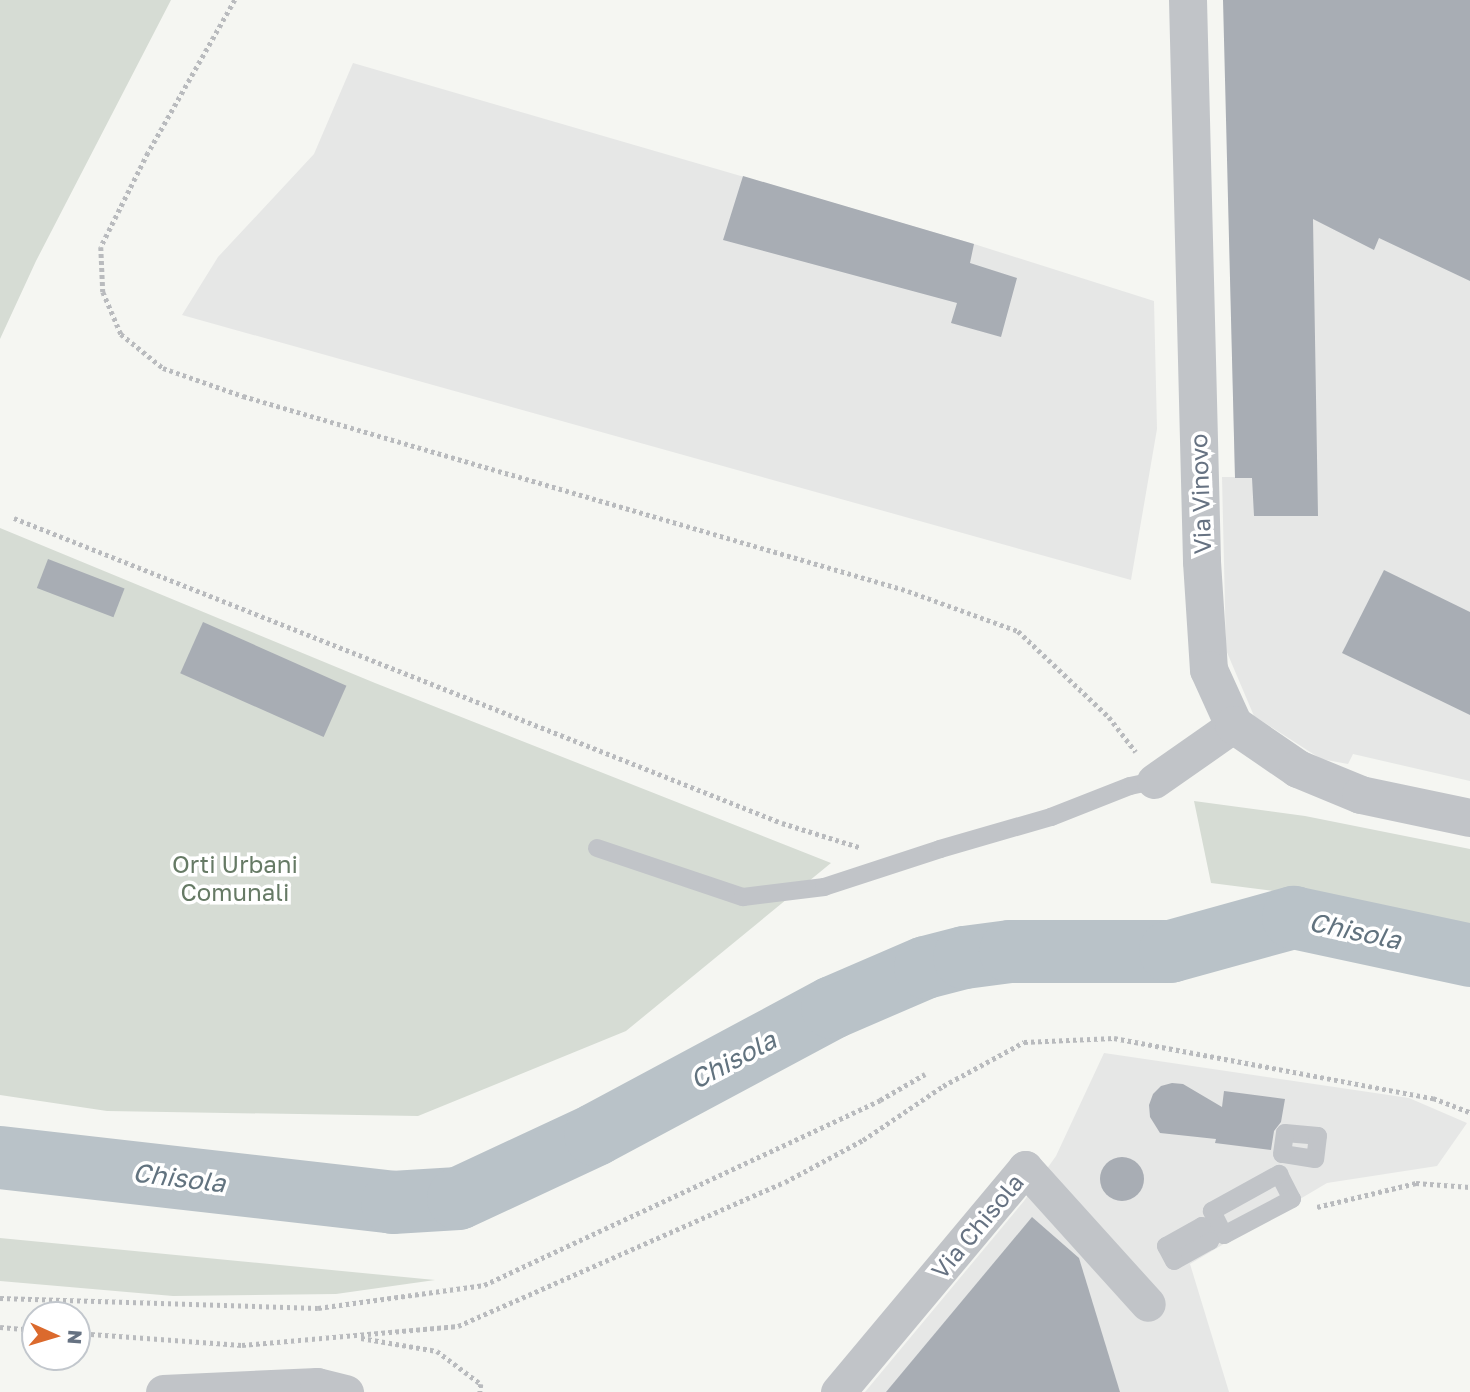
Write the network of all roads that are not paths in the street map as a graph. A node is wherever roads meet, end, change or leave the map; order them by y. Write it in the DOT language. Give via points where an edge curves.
graph roads {
  1 [pos="1188,0"];
  2 [pos="1234,725"];
  3 [pos="1154,781"];
  4 [pos="1470,818"];
  5 [pos="597,848"];
  6 [pos="1148,1304"];
  7 [pos="163,1392"];
  8 [pos="346,1392"];
  9 [pos="838,1392"];
  1 -- 2 [label="street, Via Vinovo" via="1202,562 1209,670"];
  2 -- 3 [label="street"];
  2 -- 4 [label="street" via="1298,769 1361,795"];
  3 -- 5 [label="lane" via="824,887 744,897"];
  6 -- 9 [label="street, Via Chisola" via="1025,1168"];
  7 -- 8 [label="street" via="317,1385"];
}
